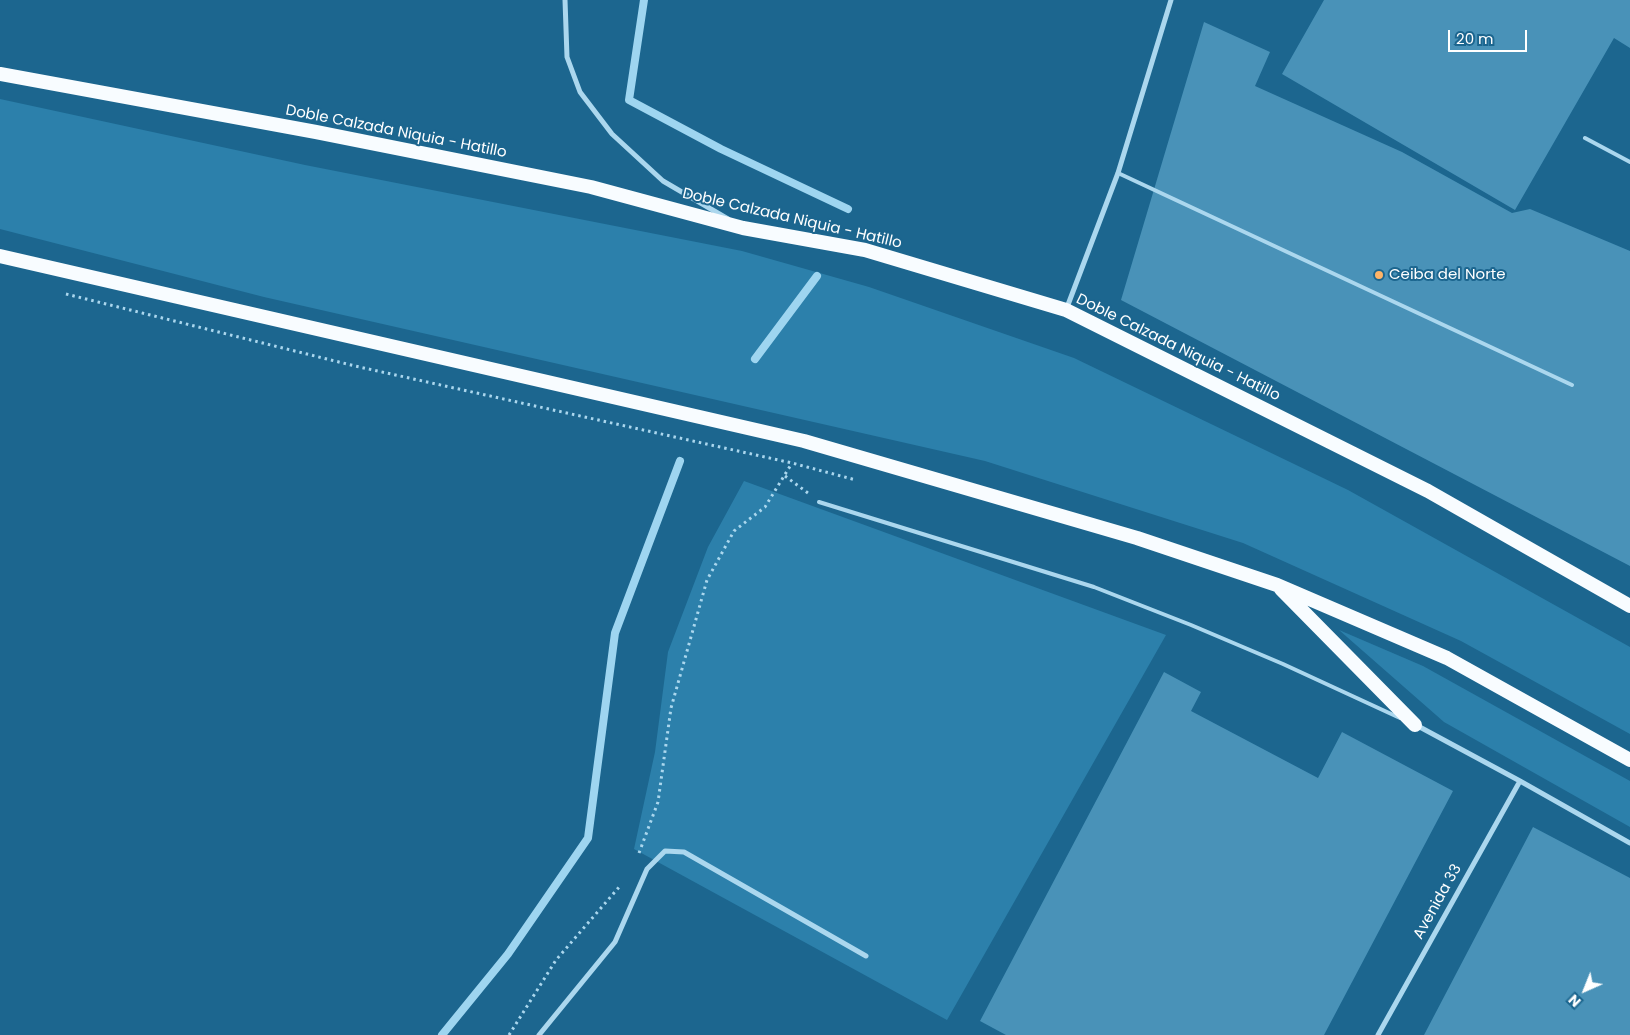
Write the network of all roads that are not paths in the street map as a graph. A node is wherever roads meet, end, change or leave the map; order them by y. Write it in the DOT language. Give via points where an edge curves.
graph roads {
  1 [pos="565,0"];
  2 [pos="1171,0"];
  3 [pos="0,74"];
  4 [pos="1585,138"];
  5 [pos="1630,162"];
  6 [pos="1118,173"];
  7 [pos="743,228"];
  8 [pos="0,256"];
  9 [pos="1066,310"];
  10 [pos="1572,385"];
  11 [pos="819,502"];
  12 [pos="1277,585"];
  13 [pos="1630,606"];
  14 [pos="1416,725"];
  15 [pos="1630,760"];
  16 [pos="1520,781"];
  17 [pos="1630,843"];
  18 [pos="866,956"];
  19 [pos="539,1035"];
  20 [pos="1378,1035"];
  1 -- 7 [label="street" via="567,57 580,92 612,134 663,181"];
  2 -- 6 [label="street"];
  3 -- 7 [label="highway, Doble Calzada Niquia - Hatillo" via="591,187"];
  4 -- 5 [label="lane"];
  6 -- 9 [label="street"];
  6 -- 10 [label="lane"];
  7 -- 9 [label="highway, Doble Calzada Niquia - Hatillo" via="864,250"];
  8 -- 12 [label="highway" via="804,441 1137,538"];
  9 -- 13 [label="highway, Doble Calzada Niquia - Hatillo" via="1428,490"];
  11 -- 14 [label="lane" via="1094,587 1283,664"];
  12 -- 14 [label="highway"];
  12 -- 15 [label="highway" via="1447,658"];
  14 -- 16 [label="street"];
  16 -- 17 [label="street"];
  16 -- 20 [label="street, Avenida 33"];
  18 -- 19 [label="street" via="684,852 665,851 647,869 615,942"];
}
